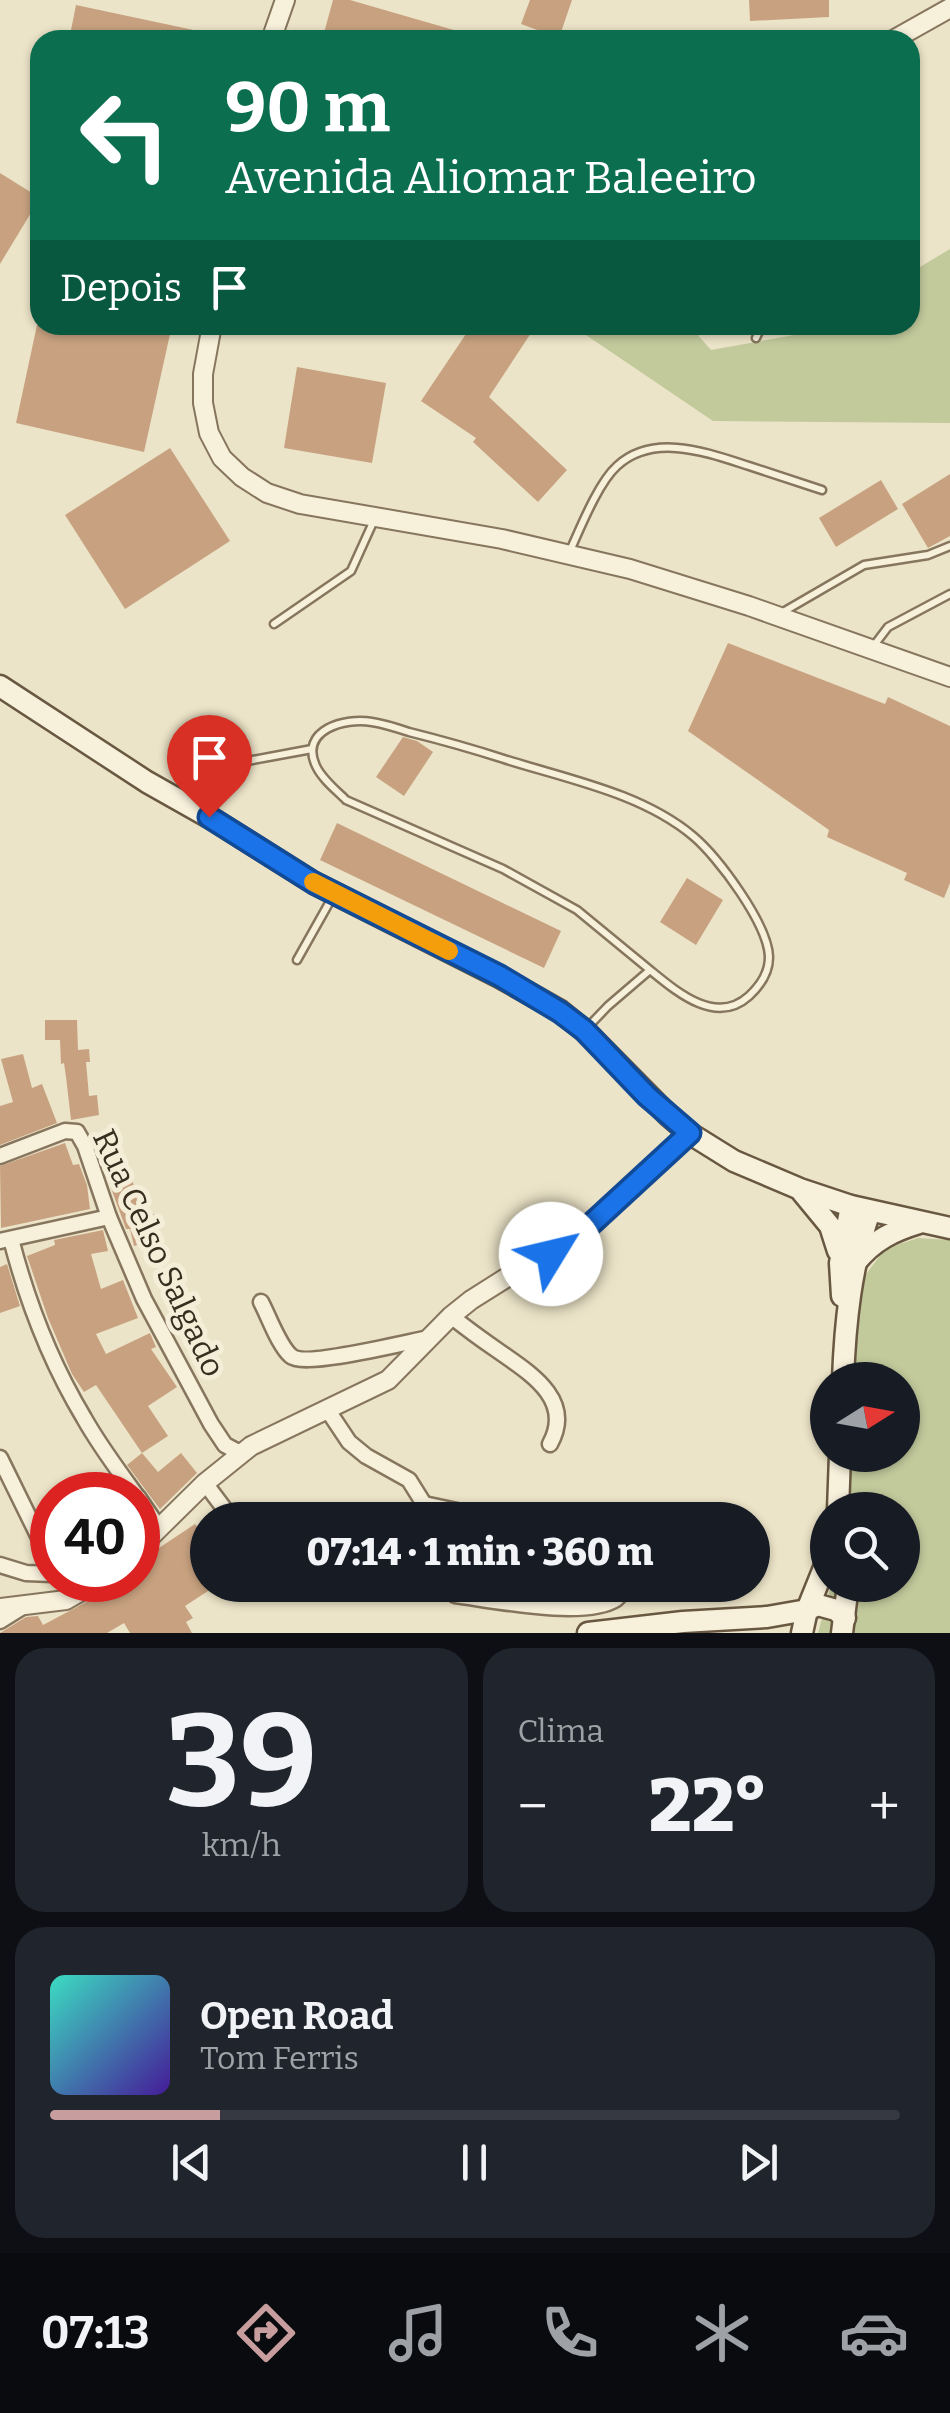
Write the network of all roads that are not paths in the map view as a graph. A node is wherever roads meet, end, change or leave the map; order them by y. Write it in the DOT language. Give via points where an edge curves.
graph roads {
  1 [pos="285,0"];
  2 [pos="950,8"];
  3 [pos="274,30"];
  4 [pos="911,30"];
  5 [pos="210,335"];
  6 [pos="757,335"];
  7 [pos="756,338"];
  8 [pos="822,490"];
  9 [pos="375,517"];
  10 [pos="950,546"];
  11 [pos="569,554"];
  12 [pos="950,594"];
  13 [pos="778,616"];
  14 [pos="274,624"];
  15 [pos="871,649"];
  16 [pos="950,677"];
  17 [pos="0,686"];
  18 [pos="312,749"];
  19 [pos="213,776"];
  20 [pos="182,803"];
  21 [pos="209,817"];
  22 [pos="334,893"];
  23 [pos="297,960"];
  24 [pos="650,970"];
  25 [pos="584,1030"];
  26 [pos="690,1133"];
  27 [pos="0,1156"];
  28 [pos="800,1190"];
  29 [pos="860,1209"];
  30 [pos="109,1217"];
  31 [pos="921,1223"];
  32 [pos="950,1228"];
  33 [pos="5,1240"];
  34 [pos="848,1263"];
  35 [pos="261,1302"];
  36 [pos="451,1316"];
  37 [pos="429,1338"];
  38 [pos="844,1362"];
  39 [pos="326,1409"];
  40 [pos="550,1444"];
  41 [pos="242,1454"];
  42 [pos="0,1458"];
  43 [pos="121,1472"];
  44 [pos="205,1482"];
  45 [pos="220,1502"];
  46 [pos="423,1502"];
  47 [pos="30,1519"];
  48 [pos="160,1527"];
  49 [pos="0,1564"];
  50 [pos="30,1573"];
  51 [pos="52,1602"];
  52 [pos="514,1602"];
  53 [pos="605,1602"];
  54 [pos="810,1602"];
  55 [pos="25,1606"];
  56 [pos="0,1608"];
  57 [pos="807,1610"];
  58 [pos="0,1621"];
  59 [pos="843,1625"];
  60 [pos="588,1633"];
  61 [pos="802,1633"];
  1 -- 3 [label="street"];
  2 -- 4 [label="street"];
  5 -- 9 [label="street" via="203,403 222,458 267,492"];
  6 -- 7 [label="lane"];
  8 -- 11 [label="lane" via="698,450 651,449 632,455 607,478"];
  9 -- 11 [label="street"];
  9 -- 14 [label="lane" via="351,572"];
  10 -- 13 [label="lane" via="864,565"];
  11 -- 13 [label="street"];
  12 -- 15 [label="lane" via="888,628"];
  13 -- 15 [label="street"];
  15 -- 16 [label="street"];
  17 -- 20 [label="main road"];
  18 -- 19 [label="lane" via="231,764"];
  18 -- 24 [label="lane" via="316,766 346,800 578,910"];
  18 -- 24 [label="lane" via="327,728 370,721 659,812 695,838 729,878 751,908 769,956 759,987 726,1009 680,995"];
  19 -- 20 [label="lane"];
  19 -- 21 [label="lane"];
  20 -- 21 [label="main road"];
  21 -- 22 [label="main road"];
  22 -- 23 [label="lane"];
  22 -- 25 [label="main road" via="532,994"];
  24 -- 25 [label="lane"];
  25 -- 26 [label="main road"];
  26 -- 28 [label="main road"];
  26 -- 36 [label="street" via="572,1240"];
  27 -- 30 [label="street, Rua Celso Salgado" via="73,1130"];
  28 -- 29 [label="main road"];
  28 -- 34 [label="main road" via="830,1226"];
  29 -- 31 [label="main road"];
  29 -- 34 [label="main road"];
  30 -- 33 [label="street"];
  30 -- 41 [label="street, Rua Celso Salgado" via="198,1400 226,1444"];
  31 -- 32 [label="main road"];
  31 -- 34 [label="main road" via="877,1240"];
  33 -- 43 [label="street" via="63,1379"];
  34 -- 38 [label="main road"];
  35 -- 37 [label="street" via="285,1348 299,1360"];
  36 -- 37 [label="street"];
  36 -- 40 [label="street" via="540,1380 557,1413"];
  37 -- 39 [label="street" via="388,1380"];
  39 -- 41 [label="street"];
  39 -- 46 [label="street" via="349,1442 408,1480"];
  41 -- 44 [label="street"];
  42 -- 47 [label="street"];
  44 -- 45 [label="street"];
  44 -- 48 [label="street"];
  49 -- 50 [label="street"];
  51 -- 55 [label="street"];
  52 -- 53 [label="street" via="572,1609"];
  54 -- 57 [label="main road"];
  55 -- 56 [label="street"];
  55 -- 58 [label="street"];
  57 -- 59 [label="main road" via="836,1610"];
  57 -- 60 [label="main road"];
  57 -- 61 [label="main road"];
}
